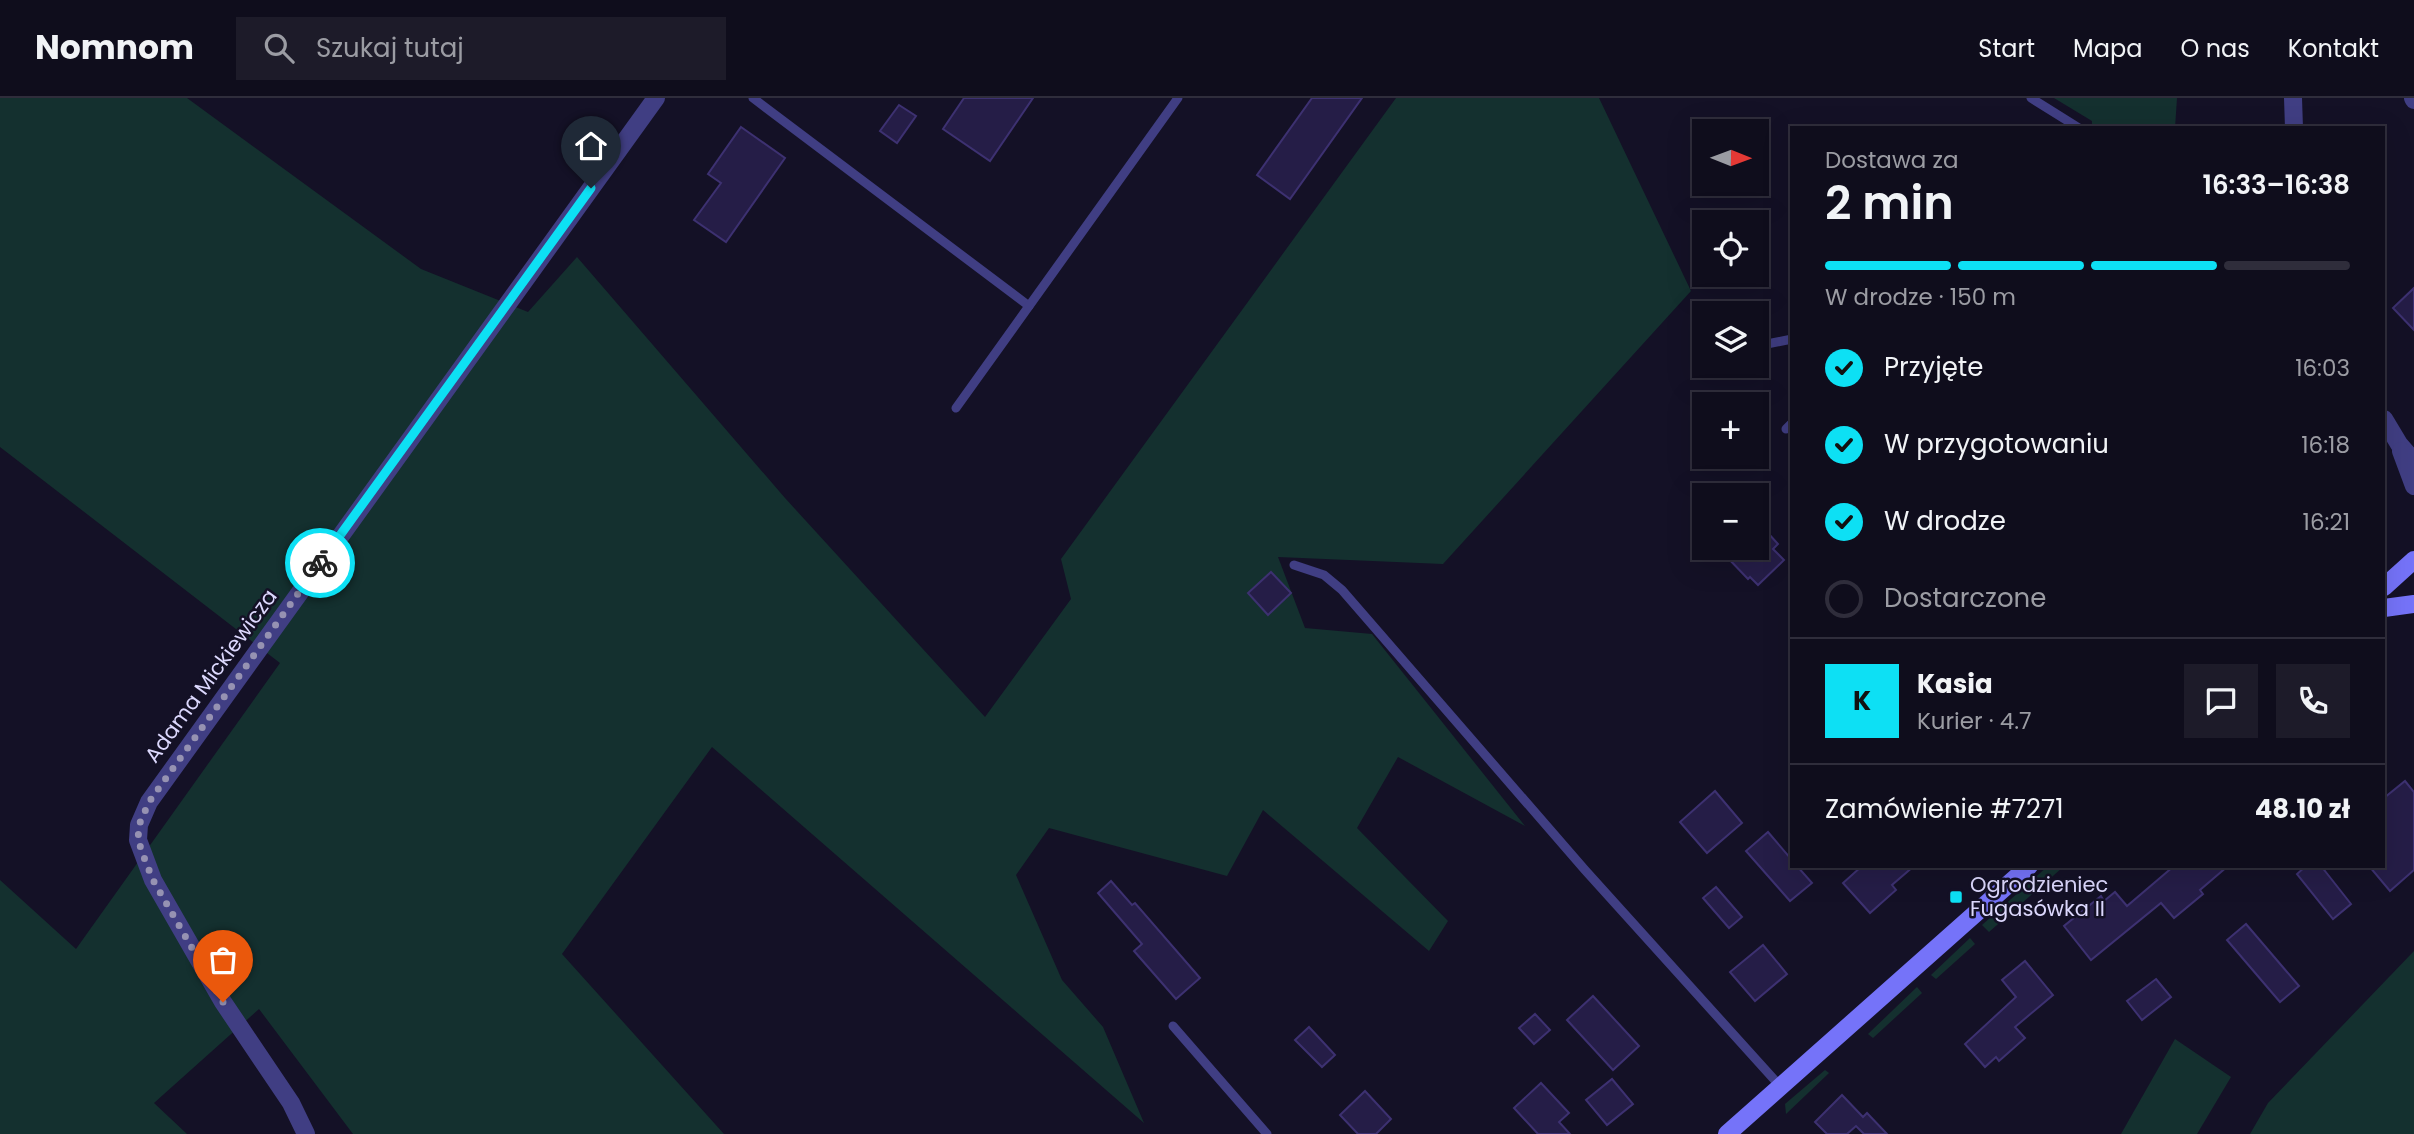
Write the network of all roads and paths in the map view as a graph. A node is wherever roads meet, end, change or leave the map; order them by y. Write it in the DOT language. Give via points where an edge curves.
graph roads {
  1 [pos="656,98"];
  2 [pos="753,98"];
  3 [pos="1178,98"];
  4 [pos="2031,98"];
  5 [pos="2293,98"];
  6 [pos="2076,126"];
  7 [pos="2294,126"];
  8 [pos="1029,306"];
  9 [pos="1790,339"];
  10 [pos="1769,344"];
  11 [pos="956,408"];
  12 [pos="2385,421"];
  13 [pos="2399,444"];
  14 [pos="2414,461"];
  15 [pos="2414,486"];
  16 [pos="2414,560"];
  17 [pos="1294,565"];
  18 [pos="2385,586"];
  19 [pos="2414,604"];
  20 [pos="2385,608"];
  21 [pos="2026,868"];
  22 [pos="1173,1026"];
  23 [pos="1780,1086"];
  24 [pos="306,1134"];
  25 [pos="1266,1134"];
  26 [pos="1727,1134"];
  1 -- 24 [label="street, Adama Mickiewicza" via="173,768 139,825 138,840 153,880"];
  2 -- 8 [label="lane"];
  3 -- 8 [label="lane"];
  4 -- 6 [label="lane"];
  5 -- 7 [label="street"];
  8 -- 11 [label="lane"];
  9 -- 10 [label="lane"];
  12 -- 13 [label="street"];
  13 -- 14 [label="street"];
  13 -- 15 [label="street"];
  16 -- 18 [label="main road"];
  17 -- 23 [label="lane" via="1324,575 1342,590"];
  19 -- 20 [label="main road"];
  21 -- 23 [label="main road"];
  22 -- 25 [label="lane"];
  23 -- 26 [label="main road"];
}
